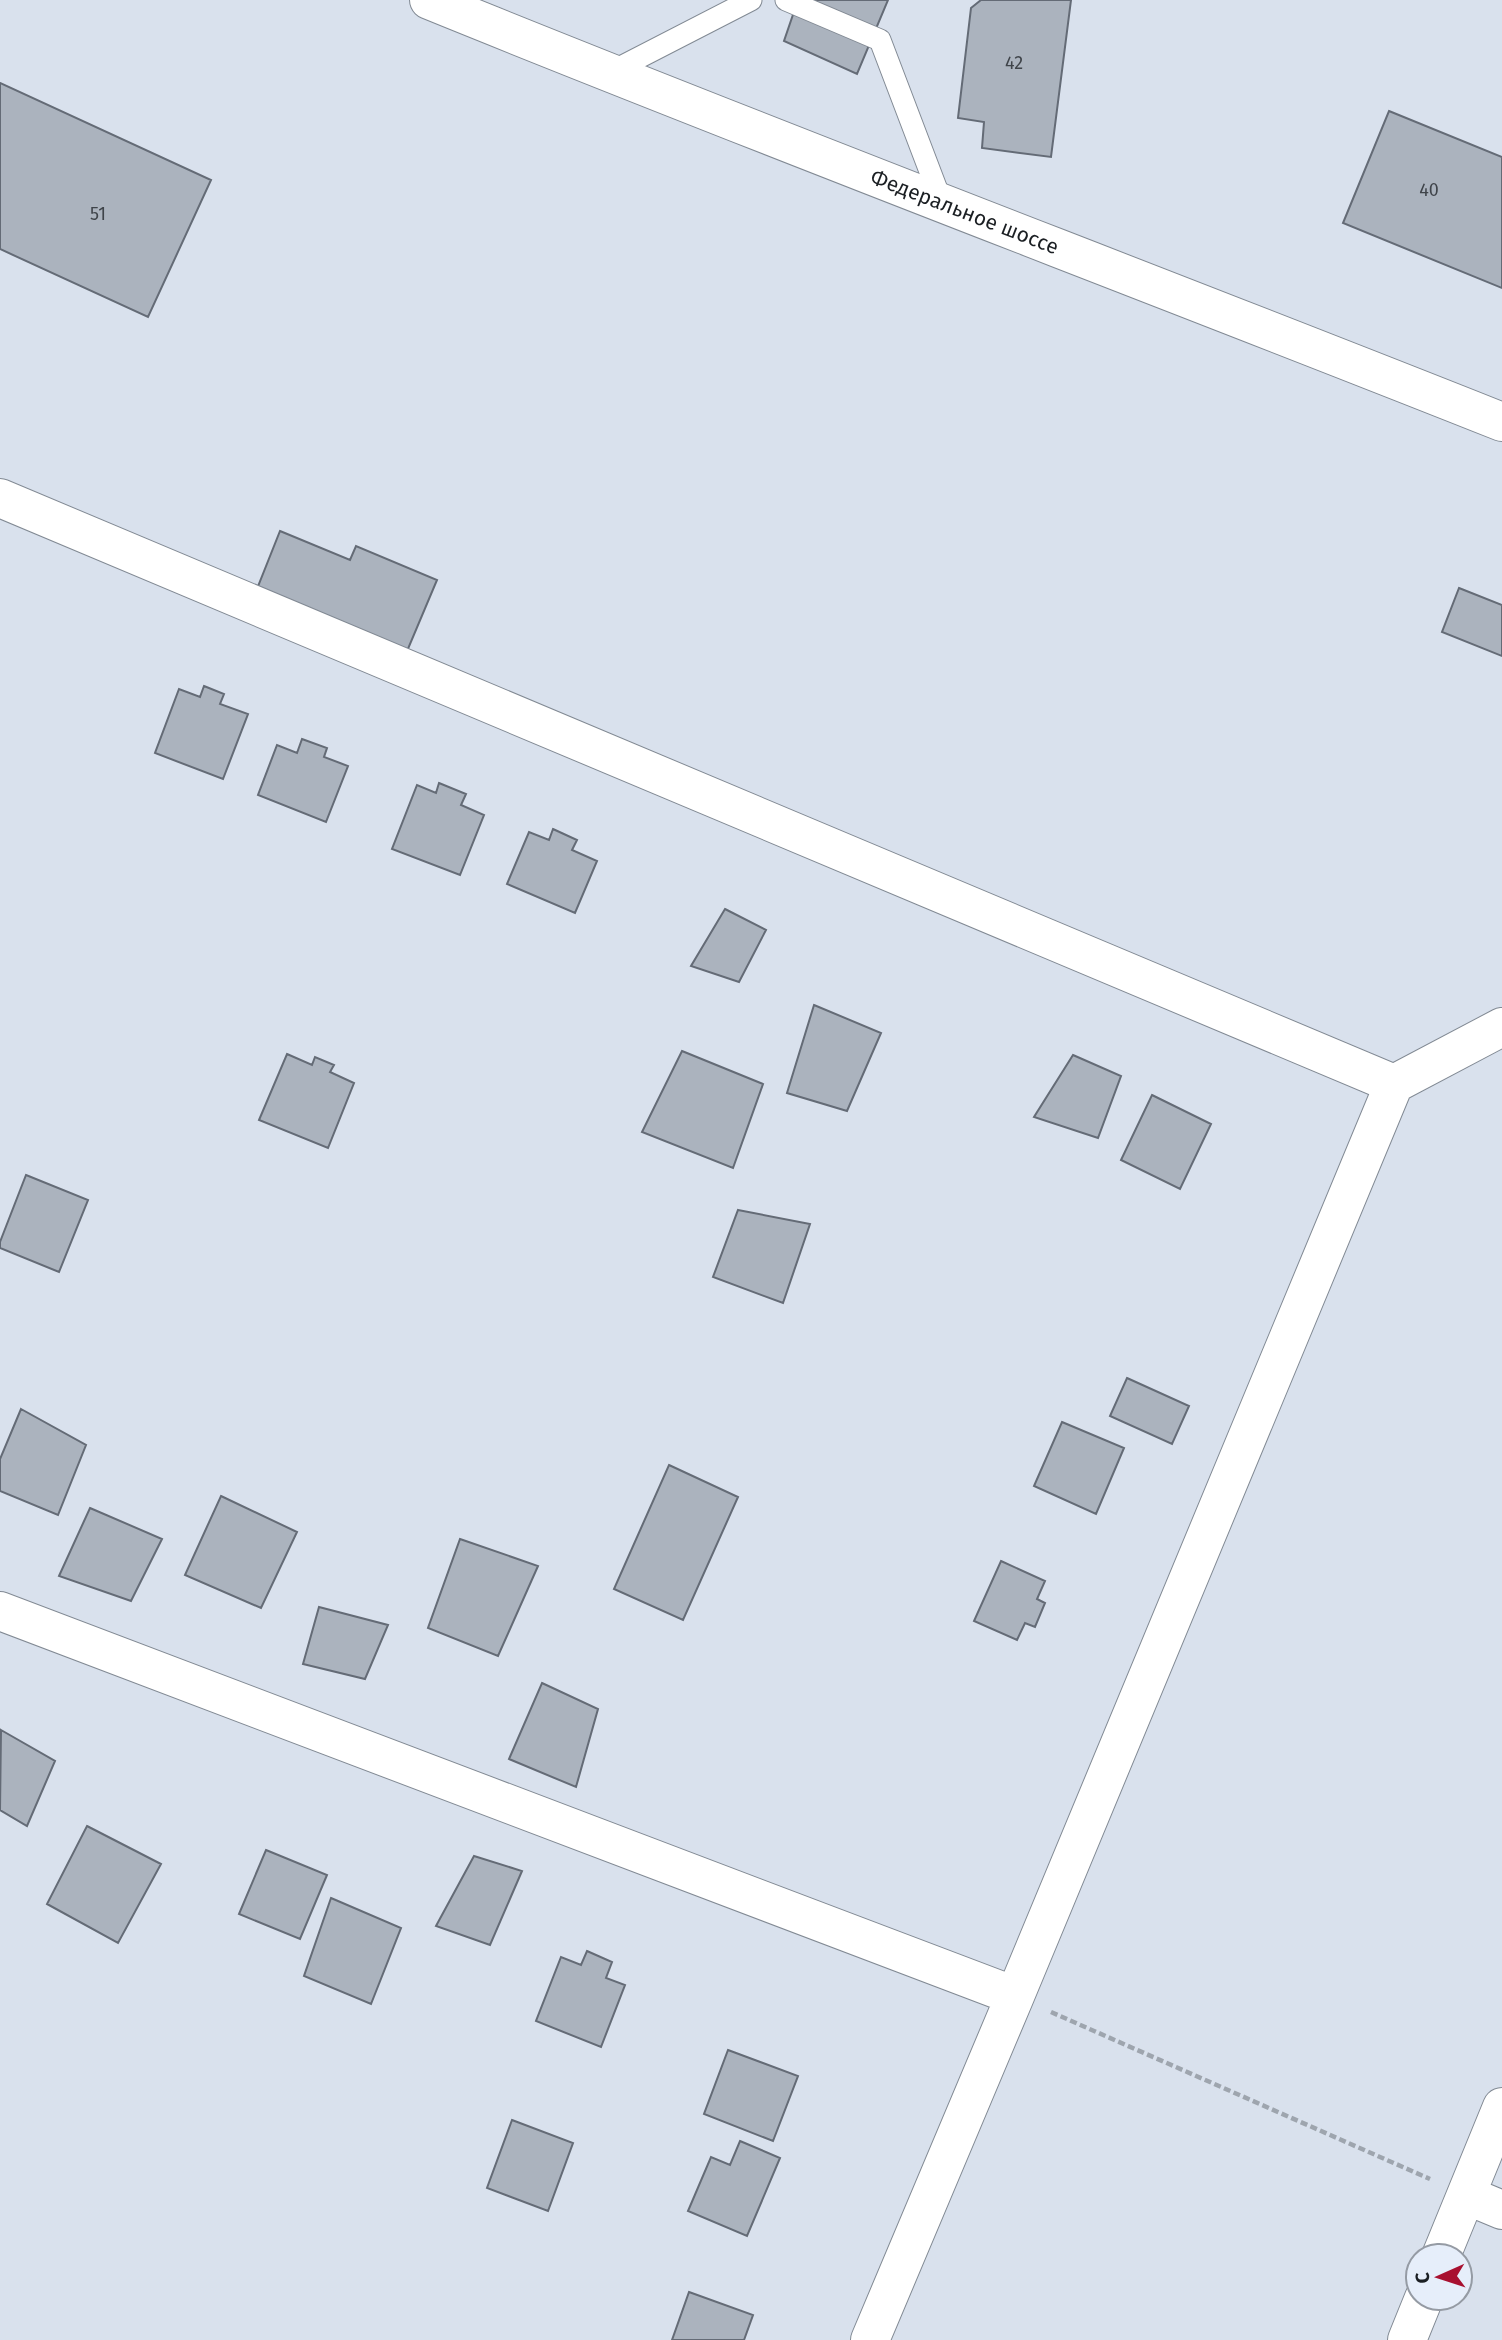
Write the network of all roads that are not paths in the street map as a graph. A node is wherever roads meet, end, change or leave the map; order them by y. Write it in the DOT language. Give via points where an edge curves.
graph roads {
  1 [pos="429,0"];
  2 [pos="446,0"];
  3 [pos="751,0"];
  4 [pos="786,0"];
  5 [pos="612,71"];
  6 [pos="941,199"];
  7 [pos="1502,415"];
  8 [pos="1502,422"];
  9 [pos="0,498"];
  10 [pos="1502,1027"];
  11 [pos="1394,1084"];
  12 [pos="0,1611"];
  13 [pos="1015,1996"];
  14 [pos="1502,2107"];
  15 [pos="1466,2195"];
  16 [pos="1502,2210"];
  17 [pos="1447,2242"];
  18 [pos="1418,2312"];
  19 [pos="870,2340"];
  20 [pos="1407,2340"];
  1 -- 5 [label="main road, Федеральное шоссе"];
  2 -- 5 [label="main road, Федеральное шоссе"];
  3 -- 5 [label="lane"];
  4 -- 6 [label="lane" via="880,40"];
  5 -- 6 [label="main road, Федеральное шоссе"];
  6 -- 7 [label="main road, Федеральное шоссе" via="1104,257"];
  6 -- 8 [label="main road, Федеральное шоссе"];
  9 -- 11 [label="main road"];
  10 -- 11 [label="main road"];
  11 -- 13 [label="main road"];
  12 -- 13 [label="main road"];
  13 -- 19 [label="main road"];
  14 -- 15 [label="main road"];
  15 -- 16 [label="main road"];
  15 -- 17 [label="main road"];
  18 -- 20 [label="main road"];
}
